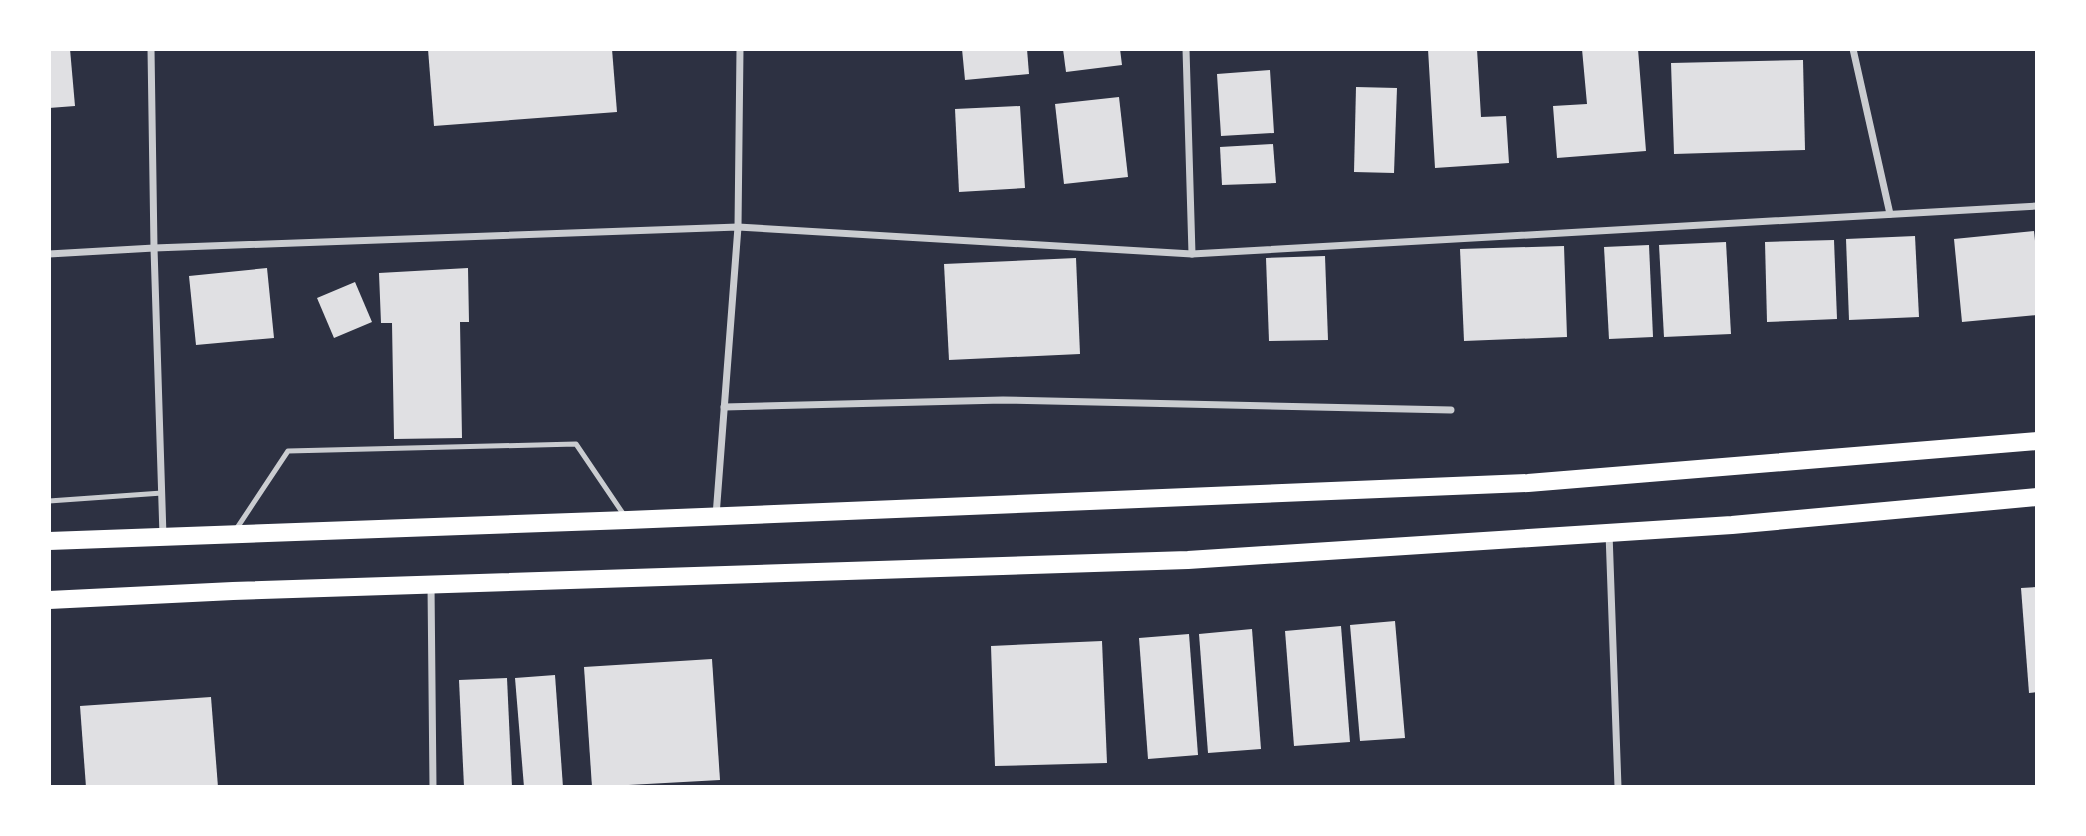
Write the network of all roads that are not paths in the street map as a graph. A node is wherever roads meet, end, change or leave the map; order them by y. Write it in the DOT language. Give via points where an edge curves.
graph roads {
  1 [pos="151,49"];
  2 [pos="740,49"];
  3 [pos="1186,49"];
  4 [pos="1853,49"];
  5 [pos="2037,206"];
  6 [pos="1890,214"];
  7 [pos="738,227"];
  8 [pos="154,248"];
  9 [pos="49,254"];
  10 [pos="1192,254"];
  11 [pos="724,407"];
  12 [pos="1451,410"];
  13 [pos="2037,441"];
  14 [pos="162,493"];
  15 [pos="2037,497"];
  16 [pos="49,501"];
  17 [pos="716,517"];
  18 [pos="628,520"];
  19 [pos="1609,533"];
  20 [pos="233,535"];
  21 [pos="163,537"];
  22 [pos="49,541"];
  23 [pos="431,584"];
  24 [pos="49,600"];
  25 [pos="433,787"];
  26 [pos="1618,787"];
  1 -- 8 [label="street"];
  2 -- 7 [label="street"];
  3 -- 10 [label="street"];
  4 -- 6 [label="street"];
  5 -- 6 [label="street"];
  6 -- 10 [label="street"];
  7 -- 8 [label="street"];
  7 -- 10 [label="street"];
  7 -- 11 [label="street"];
  8 -- 9 [label="street"];
  8 -- 14 [label="street"];
  11 -- 12 [label="street" via="1003,400"];
  11 -- 17 [label="street"];
  13 -- 17 [label="main road" via="1528,483"];
  14 -- 16 [label="lane"];
  14 -- 21 [label="street"];
  15 -- 19 [label="main road"];
  17 -- 18 [label="main road"];
  18 -- 20 [label="main road"];
  18 -- 20 [label="lane" via="576,444 288,451"];
  19 -- 23 [label="main road" via="1188,560"];
  19 -- 26 [label="street"];
  20 -- 21 [label="main road"];
  21 -- 22 [label="main road"];
  23 -- 24 [label="main road"];
  23 -- 25 [label="street"];
}
